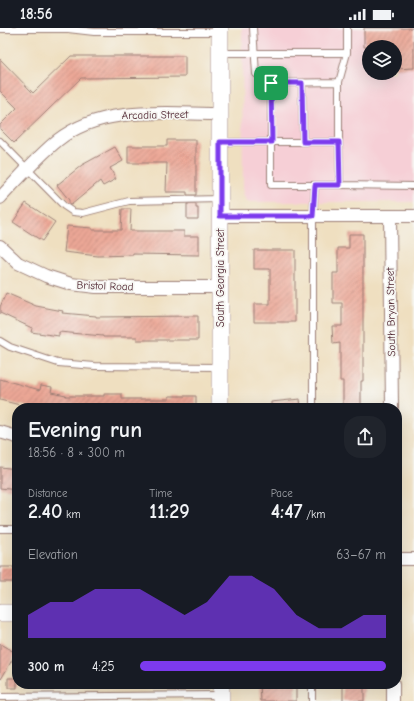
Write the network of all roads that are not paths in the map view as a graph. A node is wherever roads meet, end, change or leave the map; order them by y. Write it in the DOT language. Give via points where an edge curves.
graph roads {
  1 [pos="253,28"];
  2 [pos="347,28"];
  3 [pos="0,29"];
  4 [pos="94,30"];
  5 [pos="220,30"];
  6 [pos="220,53"];
  7 [pos="254,53"];
  8 [pos="347,53"];
  9 [pos="339,82"];
  10 [pos="271,83"];
  11 [pos="302,83"];
  12 [pos="220,114"];
  13 [pos="0,141"];
  14 [pos="220,142"];
  15 [pos="272,142"];
  16 [pos="303,142"];
  17 [pos="339,142"];
  18 [pos="28,169"];
  19 [pos="315,185"];
  20 [pos="340,185"];
  21 [pos="414,186"];
  22 [pos="0,198"];
  23 [pos="220,199"];
  24 [pos="220,216"];
  25 [pos="313,216"];
  26 [pos="390,216"];
  27 [pos="414,216"];
  28 [pos="0,246"];
  29 [pos="220,287"];
  30 [pos="0,341"];
  31 [pos="220,367"];
  32 [pos="220,403"];
  33 [pos="313,403"];
  34 [pos="392,403"];
  35 [pos="0,432"];
  36 [pos="12,436"];
  37 [pos="0,529"];
  38 [pos="12,529"];
  39 [pos="402,559"];
  40 [pos="414,559"];
  41 [pos="0,613"];
  42 [pos="12,613"];
  43 [pos="312,689"];
  44 [pos="393,689"];
  45 [pos="221,693"];
  46 [pos="0,697"];
  47 [pos="312,701"];
  48 [pos="393,701"];
  1 -- 7 [label="lane"];
  2 -- 8 [label="lane"];
  3 -- 4 [label="lane"];
  4 -- 5 [label="lane"];
  5 -- 6 [label="main road, South Georgia Street"];
  6 -- 7 [label="lane"];
  6 -- 12 [label="main road, South Georgia Street"];
  7 -- 8 [label="lane"];
  7 -- 10 [label="lane" via="256,74"];
  8 -- 9 [label="lane"];
  9 -- 11 [label="lane"];
  9 -- 17 [label="lane"];
  10 -- 11 [label="lane"];
  10 -- 15 [label="lane"];
  11 -- 16 [label="lane"];
  12 -- 14 [label="main road, South Georgia Street"];
  12 -- 18 [label="street, Arcadia Street" via="108,116 83,125 59,139"];
  13 -- 18 [label="lane"];
  14 -- 15 [label="lane"];
  14 -- 23 [label="main road, South Georgia Street"];
  15 -- 16 [label="lane"];
  15 -- 19 [label="lane" via="271,185"];
  16 -- 17 [label="lane"];
  17 -- 20 [label="lane"];
  18 -- 22 [label="street, Arcadia Street"];
  18 -- 23 [label="lane" via="73,212 83,213 129,201"];
  19 -- 20 [label="lane"];
  19 -- 25 [label="lane"];
  20 -- 21 [label="lane"];
  23 -- 24 [label="main road, South Georgia Street"];
  24 -- 25 [label="street"];
  24 -- 29 [label="main road, South Georgia Street"];
  25 -- 26 [label="street"];
  25 -- 33 [label="lane"];
  26 -- 27 [label="street"];
  26 -- 34 [label="street, South Bryan Street"];
  28 -- 29 [label="street, Bristol Road" via="18,263 71,284 96,287"];
  29 -- 31 [label="main road, South Georgia Street"];
  30 -- 31 [label="lane" via="10,347 58,362 95,366"];
  31 -- 32 [label="main road, South Georgia Street"];
  35 -- 36 [label="street"];
  37 -- 38 [label="lane"];
  39 -- 40 [label="street"];
  41 -- 42 [label="main road"];
  43 -- 47 [label="lane"];
  44 -- 48 [label="street"];
  45 -- 46 [label="lane"];
}
